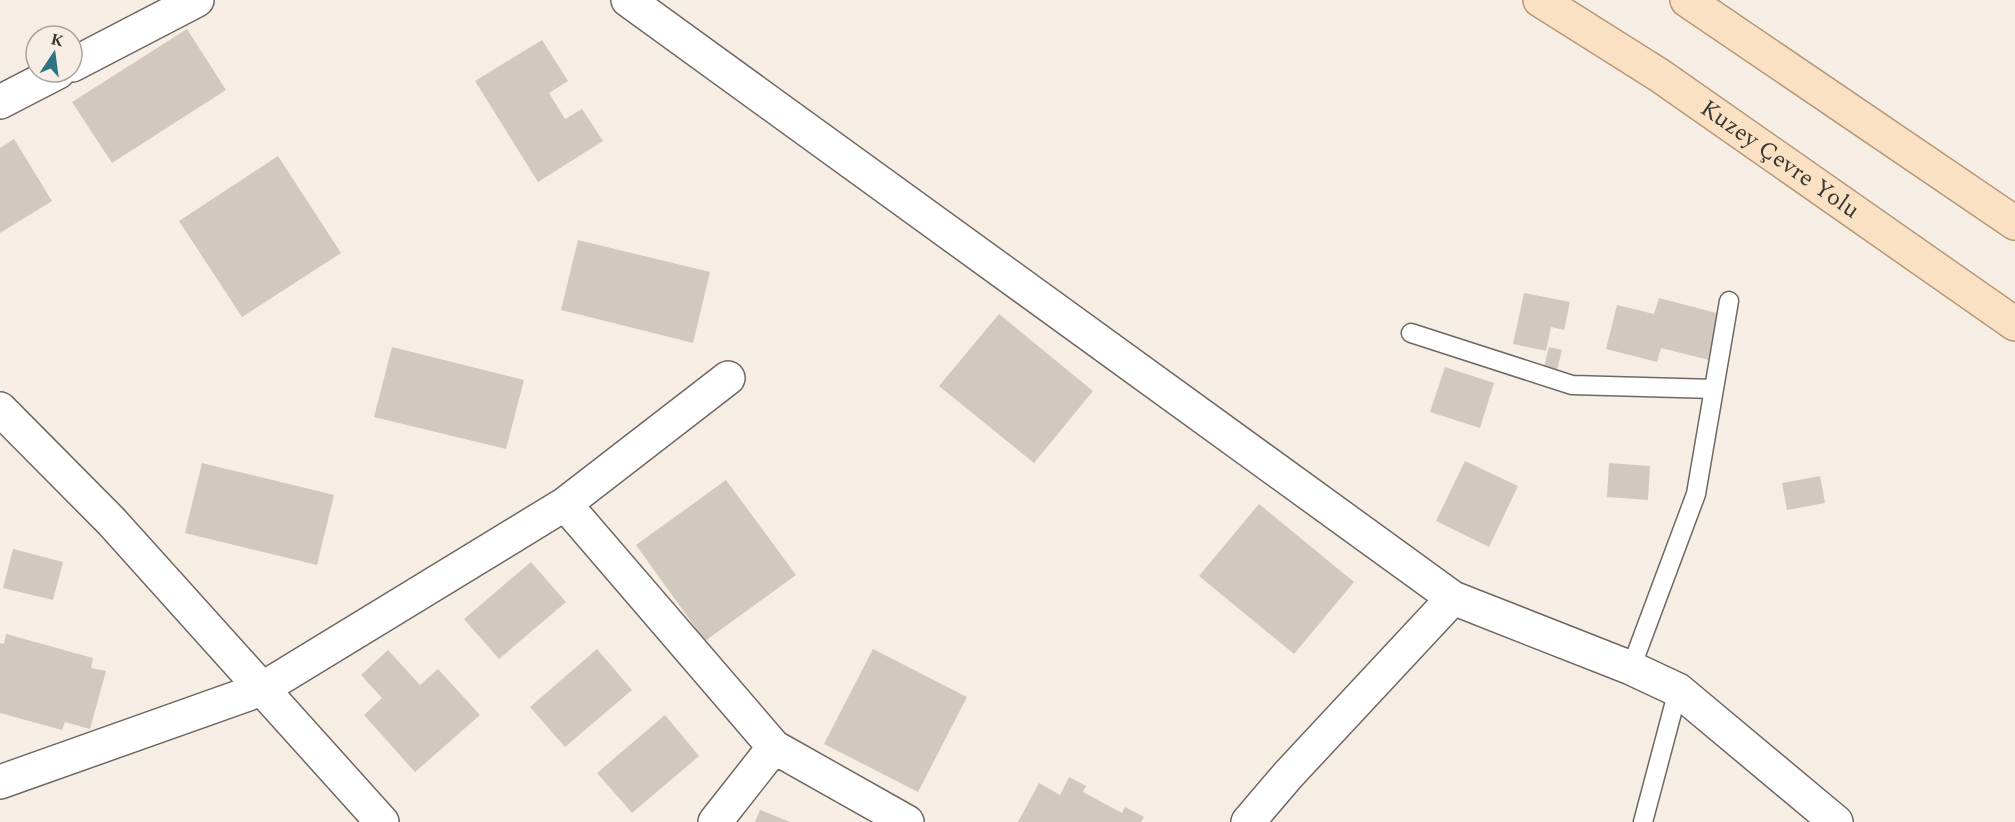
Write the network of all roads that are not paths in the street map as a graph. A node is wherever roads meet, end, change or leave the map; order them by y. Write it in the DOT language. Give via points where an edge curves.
graph roads {
  1 [pos="197,0"];
  2 [pos="628,0"];
  3 [pos="1540,0"];
  4 [pos="1687,0"];
  5 [pos="84,59"];
  6 [pos="35,84"];
  7 [pos="0,102"];
  8 [pos="2015,223"];
  9 [pos="1729,300"];
  10 [pos="2015,324"];
  11 [pos="1411,333"];
  12 [pos="728,378"];
  13 [pos="1714,389"];
  14 [pos="0,409"];
  15 [pos="565,504"];
  16 [pos="1453,598"];
  17 [pos="1631,668"];
  18 [pos="262,689"];
  19 [pos="1678,690"];
  20 [pos="774,747"];
  21 [pos="0,782"];
  22 [pos="382,822"];
  23 [pos="715,822"];
  24 [pos="908,822"];
  25 [pos="1248,822"];
  26 [pos="1643,822"];
  27 [pos="1836,822"];
  1 -- 5 [label="street"];
  2 -- 16 [label="street"];
  3 -- 10 [label="main road, Kuzey Çevre Yolu" via="1659,75"];
  4 -- 8 [label="main road"];
  6 -- 7 [label="street"];
  9 -- 13 [label="lane"];
  11 -- 13 [label="lane" via="1572,385"];
  12 -- 15 [label="street"];
  13 -- 17 [label="lane" via="1696,494"];
  14 -- 18 [label="street" via="112,522"];
  15 -- 18 [label="street"];
  15 -- 20 [label="street"];
  16 -- 17 [label="street"];
  16 -- 25 [label="street"];
  17 -- 19 [label="street"];
  18 -- 21 [label="street"];
  18 -- 22 [label="street"];
  19 -- 26 [label="lane"];
  19 -- 27 [label="street"];
  20 -- 23 [label="street"];
  20 -- 24 [label="street"];
}
